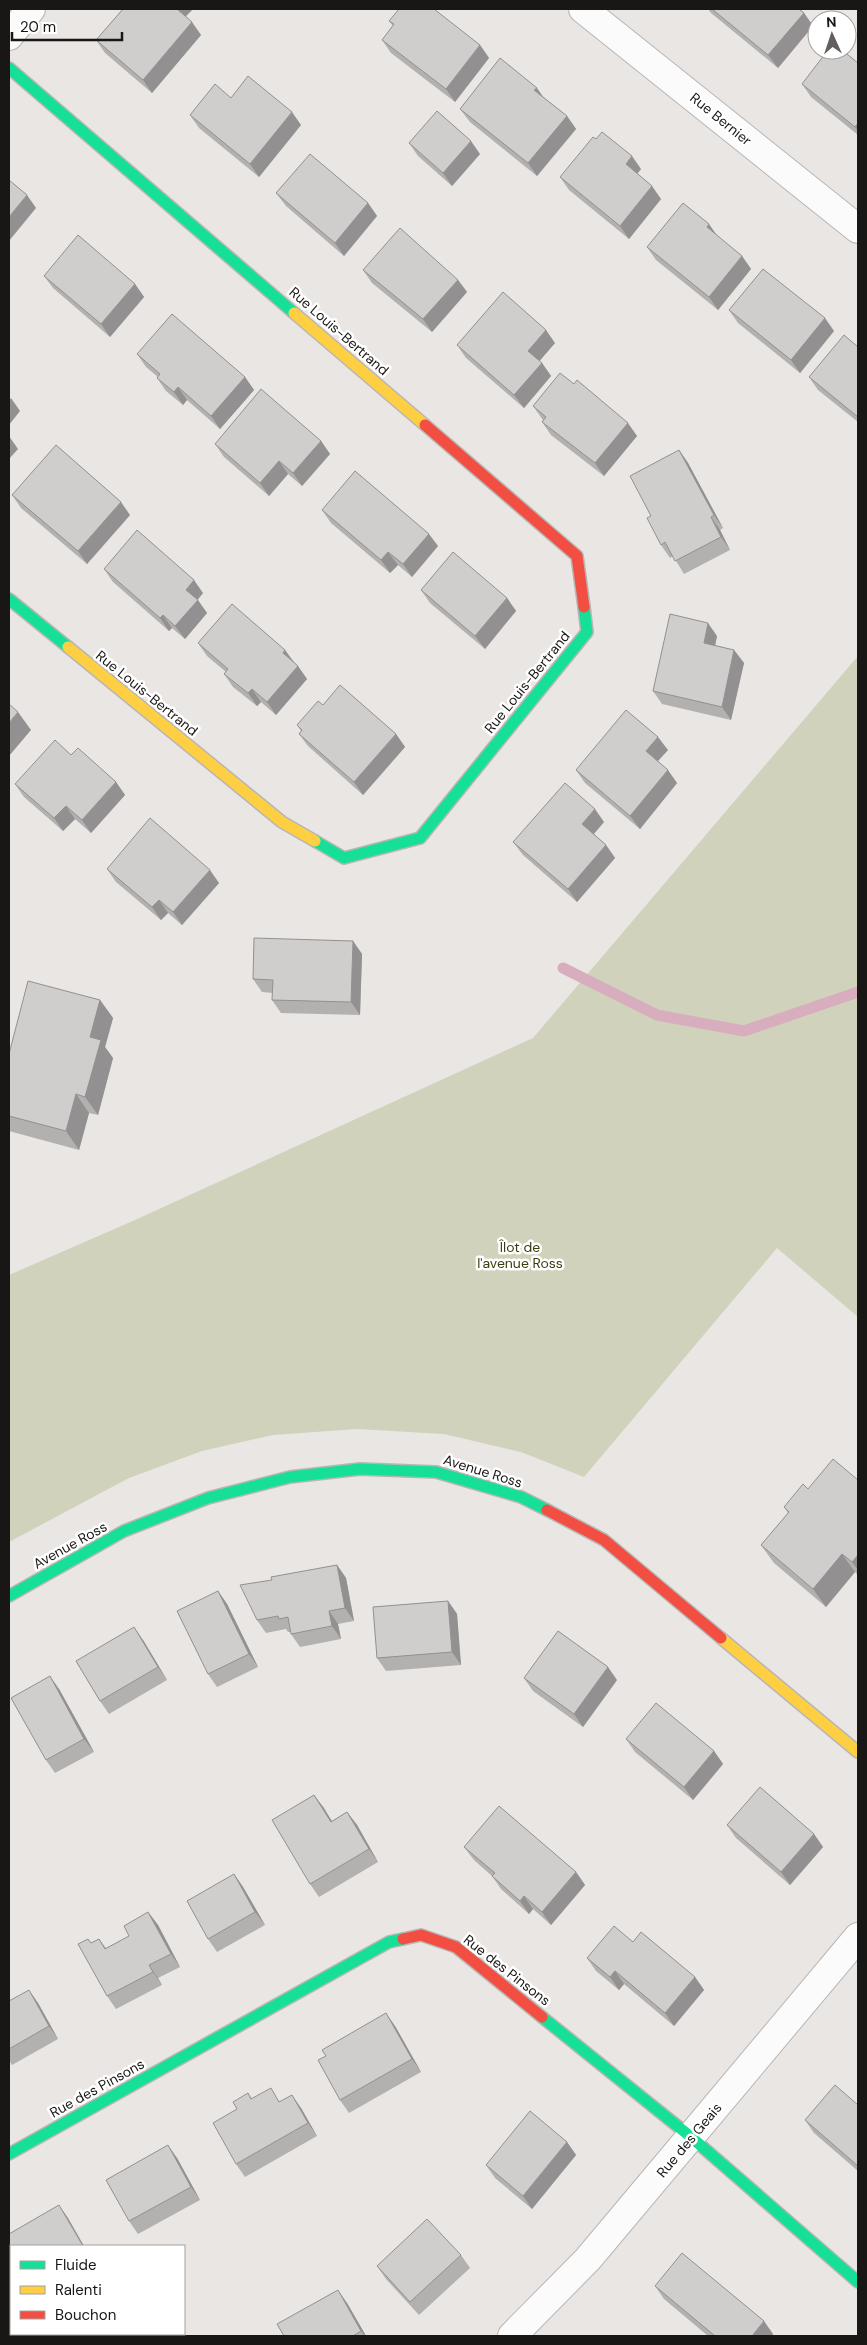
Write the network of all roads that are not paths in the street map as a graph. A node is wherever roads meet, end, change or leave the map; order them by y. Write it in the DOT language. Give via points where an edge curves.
graph roads {
  1 [pos="31,9"];
  2 [pos="583,9"];
  3 [pos="9,36"];
  4 [pos="9,68"];
  5 [pos="858,229"];
  6 [pos="9,599"];
  7 [pos="9,1596"];
  8 [pos="858,1752"];
  9 [pos="858,1937"];
  10 [pos="691,2138"];
  11 [pos="9,2154"];
  12 [pos="858,2282"];
  13 [pos="512,2336"];
  1 -- 3 [label="street"];
  2 -- 5 [label="street, Rue Bernier"];
  4 -- 6 [label="street, Rue Louis-Bertrand" via="577,556 587,632 420,838 344,858 282,822"];
  7 -- 8 [label="street, Avenue Ross" via="124,1531 208,1498 290,1477 360,1469 436,1472 521,1497 604,1540"];
  9 -- 10 [label="street, Rue des Geais"];
  10 -- 11 [label="street, Rue des Pinsons" via="456,1947 420,1935 389,1942"];
  10 -- 12 [label="street, Rue des Pinsons"];
  10 -- 13 [label="street, Rue des Geais" via="588,2259"];
}
